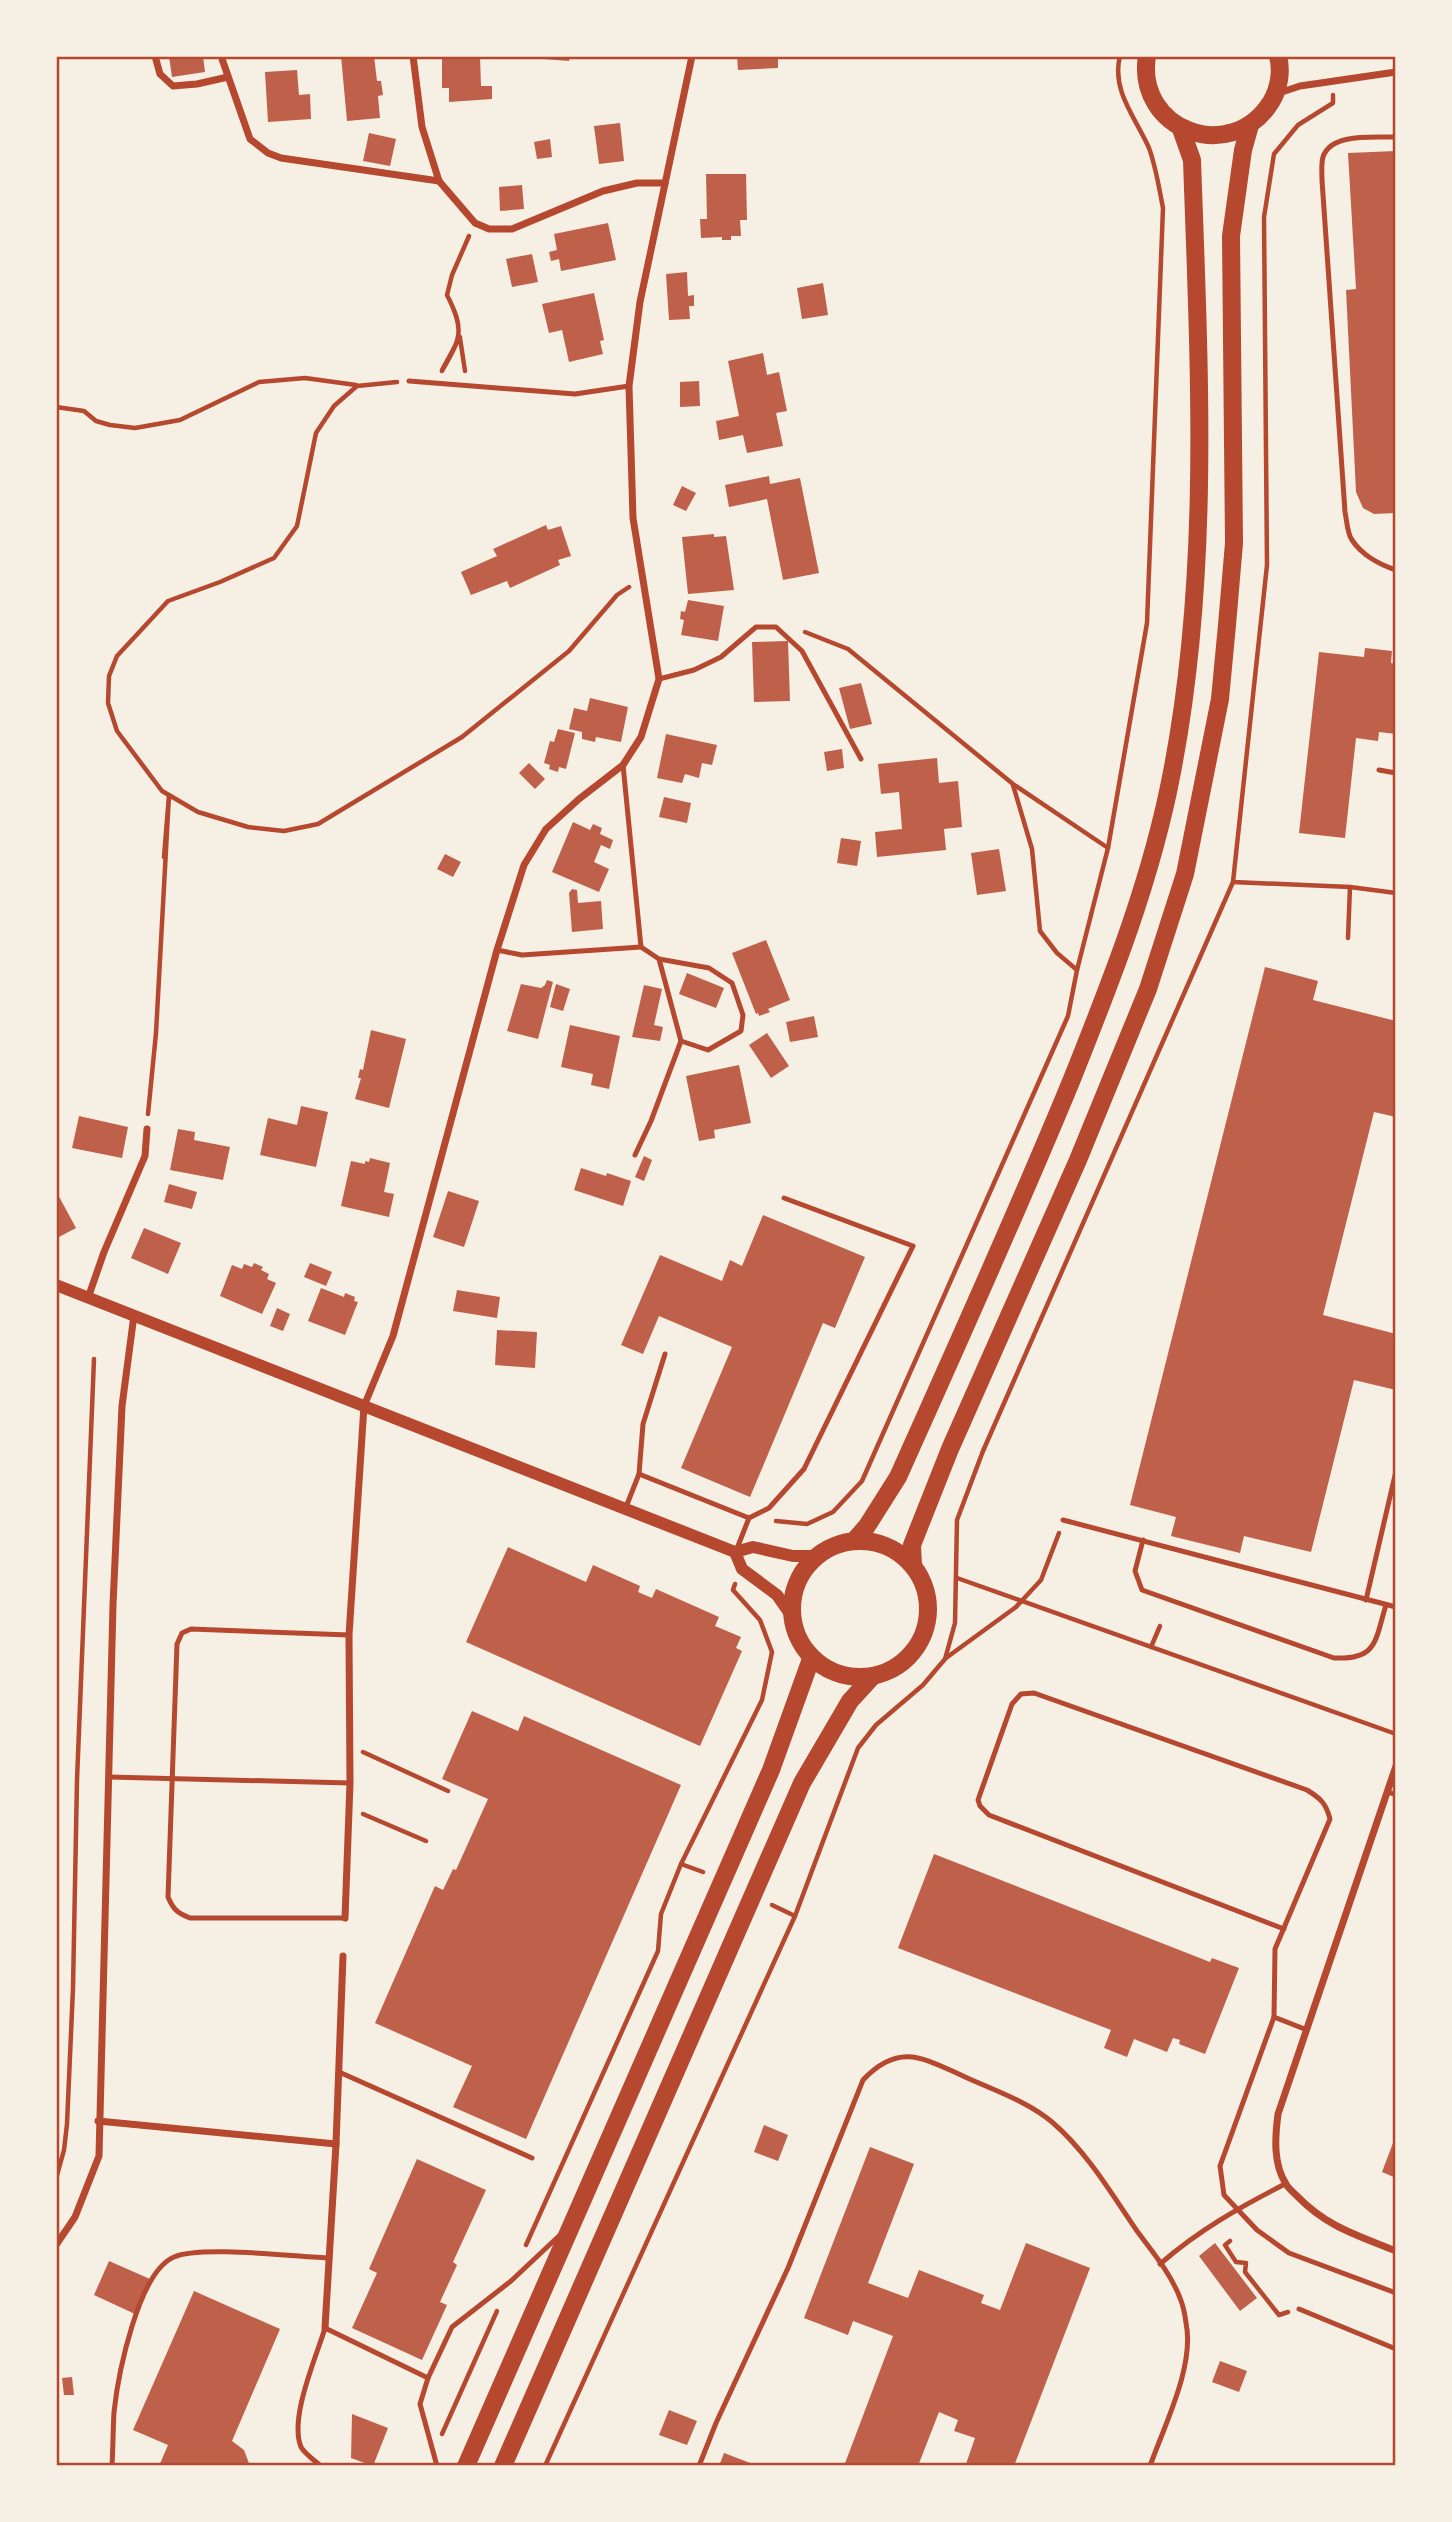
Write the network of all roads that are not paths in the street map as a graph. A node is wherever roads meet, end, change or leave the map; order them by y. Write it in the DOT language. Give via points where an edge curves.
graph roads {
  1 [pos="155,56"];
  2 [pos="221,56"];
  3 [pos="413,56"];
  4 [pos="692,56"];
  5 [pos="1147,56"];
  6 [pos="1278,56"];
  7 [pos="1396,72"];
  8 [pos="228,77"];
  9 [pos="1276,94"];
  10 [pos="1250,125"];
  11 [pos="1181,129"];
  12 [pos="1396,136"];
  13 [pos="439,181"];
  14 [pos="665,183"];
  15 [pos="409,381"];
  16 [pos="629,386"];
  17 [pos="1396,570"];
  18 [pos="659,679"];
  19 [pos="861,759"];
  20 [pos="623,765"];
  21 [pos="1378,770"];
  22 [pos="1396,772"];
  23 [pos="641,947"];
  24 [pos="497,950"];
  25 [pos="660,959"];
  26 [pos="681,1041"];
  27 [pos="147,1129"];
  28 [pos="635,1155"];
  29 [pos="784,1198"];
  30 [pos="56,1285"];
  31 [pos="88,1298"];
  32 [pos="134,1314"];
  33 [pos="665,1354"];
  34 [pos="364,1406"];
  35 [pos="1396,1471"];
  36 [pos="639,1474"];
  37 [pos="625,1507"];
  38 [pos="749,1518"];
  39 [pos="1063,1520"];
  40 [pos="1143,1540"];
  41 [pos="854,1541"];
  42 [pos="735,1552"];
  43 [pos="816,1556"];
  44 [pos="913,1566"];
  45 [pos="1367,1600"];
  46 [pos="1386,1605"];
  47 [pos="1396,1607"];
  48 [pos="791,1615"];
  49 [pos="349,1635"];
  50 [pos="811,1659"];
  51 [pos="872,1677"];
  52 [pos="1396,1766"];
  53 [pos="109,1777"];
  54 [pos="172,1778"];
  55 [pos="350,1783"];
  56 [pos="1388,1792"];
  57 [pos="1396,1795"];
  58 [pos="345,1918"];
  59 [pos="1284,1929"];
  60 [pos="344,1955"];
  61 [pos="1274,2017"];
  62 [pos="1307,2030"];
  63 [pos="339,2072"];
  64 [pos="98,2121"];
  65 [pos="336,2144"];
  66 [pos="532,2158"];
  67 [pos="1285,2183"];
  68 [pos="1236,2209"];
  69 [pos="573,2224"];
  70 [pos="56,2245"];
  71 [pos="1396,2251"];
  72 [pos="330,2258"];
  73 [pos="1160,2264"];
  74 [pos="1396,2293"];
  75 [pos="1299,2309"];
  76 [pos="326,2328"];
  77 [pos="1396,2349"];
  78 [pos="428,2378"];
  79 [pos="112,2466"];
  80 [pos="321,2466"];
  81 [pos="438,2466"];
  82 [pos="466,2466"];
  83 [pos="503,2466"];
  84 [pos="699,2466"];
  85 [pos="1150,2466"];
  1 -- 8 [label="street" via="160,74 173,86"];
  2 -- 8 [label="street"];
  3 -- 13 [label="street" via="422,127"];
  4 -- 14 [label="street"];
  5 -- 11 [label="main road" via="1144,69 1149,93 1162,114"];
  6 -- 9 [label="main road" via="1281,67"];
  7 -- 9 [label="street" via="1300,86"];
  8 -- 13 [label="street" via="250,139 268,153"];
  9 -- 10 [label="main road"];
  10 -- 11 [label="main road" via="1228,134 1204,136"];
  10 -- 44 [label="main road" via="1231,236 1234,543 1220,699 1185,874 1148,989 945,1461 912,1545"];
  11 -- 41 [label="main road" via="1192,160 1200,405 1193,631 1172,773 1149,868 1114,977 1049,1136 898,1477"];
  12 -- 17 [label="lane" via="1336,142 1323,158 1322,180 1345,512 1351,539 1365,554"];
  13 -- 14 [label="street" via="475,223 489,229 512,229 603,191 637,183"];
  14 -- 16 [label="street" via="640,302"];
  15 -- 16 [label="lane" via="575,394"];
  16 -- 18 [label="street" via="634,518"];
  18 -- 19 [label="lane" via="721,657 756,627 776,627 802,651"];
  18 -- 20 [label="street" via="641,737"];
  20 -- 23 [label="lane"];
  20 -- 24 [label="street" via="546,829 524,865"];
  21 -- 22 [label="lane"];
  23 -- 24 [label="lane" via="522,955"];
  23 -- 25 [label="lane"];
  24 -- 34 [label="street" via="393,1336"];
  25 -- 26 [label="lane"];
  25 -- 26 [label="lane" via="709,968 732,983 743,1016 741,1031 708,1050"];
  26 -- 28 [label="lane"];
  27 -- 31 [label="street" via="145,1156"];
  29 -- 38 [label="lane" via="913,1246 804,1469 769,1507"];
  30 -- 31 [label="street"];
  31 -- 32 [label="street"];
  32 -- 34 [label="street"];
  32 -- 53 [label="street" via="122,1406"];
  33 -- 36 [label="lane" via="643,1424"];
  34 -- 37 [label="street"];
  34 -- 49 [label="street"];
  35 -- 45 [label="lane"];
  36 -- 37 [label="lane"];
  36 -- 38 [label="lane"];
  37 -- 42 [label="street"];
  38 -- 42 [label="lane"];
  39 -- 40 [label="lane"];
  40 -- 45 [label="lane"];
  40 -- 46 [label="lane" via="1135,1571 1142,1590 1334,1658 1353,1659 1368,1652"];
  41 -- 43 [label="main road"];
  41 -- 44 [label="main road" via="882,1544"];
  42 -- 43 [label="street" via="753,1547"];
  42 -- 48 [label="street" via="742,1569 777,1595"];
  43 -- 48 [label="main road" via="796,1583"];
  44 -- 51 [label="main road" via="926,1590 928,1621 918,1647 896,1668"];
  45 -- 46 [label="lane"];
  46 -- 47 [label="lane"];
  48 -- 50 [label="main road" via="797,1638"];
  49 -- 54 [label="lane" via="191,1629 182,1633 177,1644"];
  49 -- 55 [label="street"];
  50 -- 51 [label="main road" via="837,1675"];
  50 -- 69 [label="main road" via="771,1770"];
  51 -- 83 [label="main road" via="850,1701 802,1783"];
  52 -- 56 [label="street"];
  53 -- 54 [label="lane"];
  53 -- 64 [label="street"];
  54 -- 55 [label="lane"];
  54 -- 58 [label="lane" via="168,1897 178,1913 190,1918"];
  55 -- 58 [label="street"];
  56 -- 57 [label="lane"];
  56 -- 62 [label="street"];
  59 -- 59 [label="lane" via="1330,1819 1320,1797 1034,1693 1021,1694 1012,1704 978,1800 989,1815"];
  59 -- 61 [label="lane" via="1275,1949"];
  60 -- 63 [label="street"];
  61 -- 62 [label="lane"];
  61 -- 68 [label="lane" via="1220,2166 1224,2195"];
  62 -- 67 [label="street" via="1278,2114 1275,2141"];
  63 -- 65 [label="street"];
  63 -- 66 [label="lane"];
  64 -- 65 [label="street"];
  64 -- 70 [label="street" via="99,2156 75,2217"];
  65 -- 72 [label="street"];
  67 -- 68 [label="lane"];
  67 -- 71 [label="street" via="1332,2225"];
  68 -- 73 [label="lane"];
  68 -- 74 [label="lane" via="1289,2253"];
  69 -- 78 [label="lane" via="452,2327"];
  69 -- 82 [label="main road"];
  72 -- 76 [label="street"];
  72 -- 79 [label="lane" via="202,2252 176,2256 163,2264 130,2327 114,2411"];
  73 -- 84 [label="lane" via="1083,2154 1052,2122 1027,2105 921,2057 897,2057 877,2065 863,2080 789,2268"];
  73 -- 85 [label="lane" via="1180,2297 1187,2350"];
  75 -- 77 [label="lane"];
  76 -- 78 [label="lane"];
  76 -- 80 [label="lane" via="297,2429 302,2448"];
  78 -- 81 [label="lane" via="421,2403"];
}
